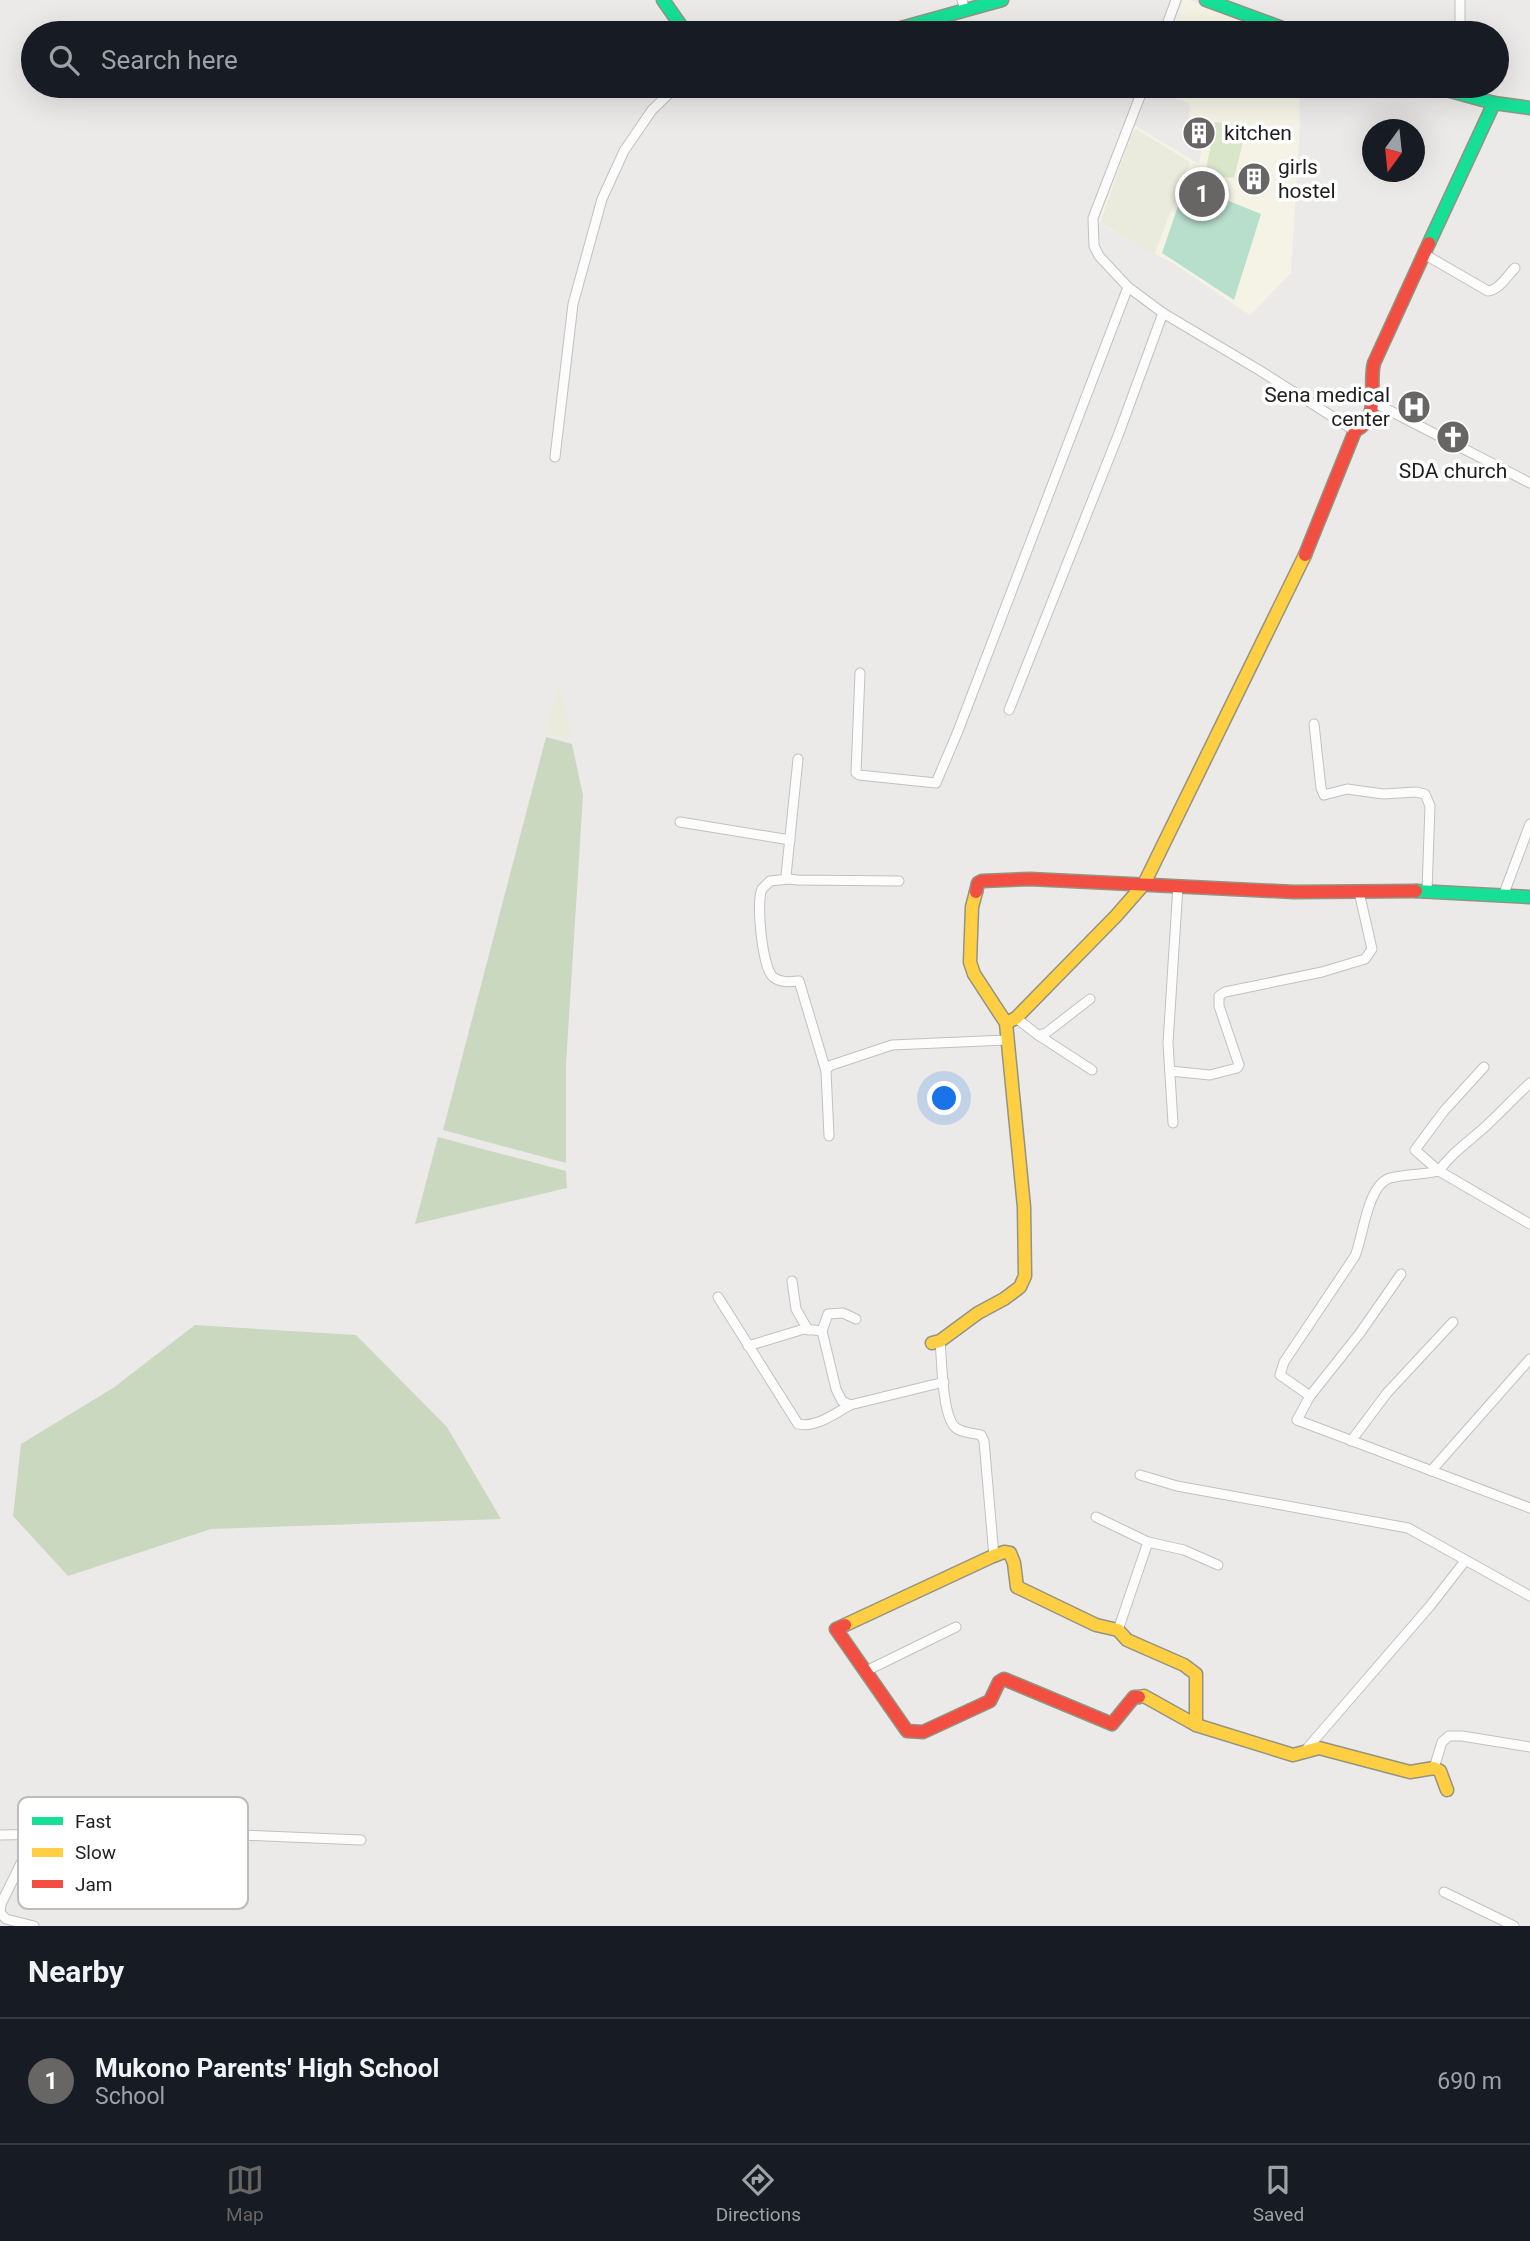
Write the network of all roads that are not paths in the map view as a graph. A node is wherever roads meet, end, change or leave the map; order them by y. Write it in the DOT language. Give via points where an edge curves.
graph roads {
  1 [pos="663,0"];
  2 [pos="1002,0"];
  3 [pos="1176,0"];
  4 [pos="1206,0"];
  5 [pos="1460,0"];
  6 [pos="964,5"];
  7 [pos="678,21"];
  8 [pos="918,21"];
  9 [pos="1168,21"];
  10 [pos="1263,21"];
  11 [pos="1460,21"];
  12 [pos="664,98"];
  13 [pos="1139,98"];
  14 [pos="1477,98"];
  15 [pos="1494,103"];
  16 [pos="1530,108"];
  17 [pos="1424,254"];
  18 [pos="1515,268"];
  19 [pos="1128,287"];
  20 [pos="1163,313"];
  21 [pos="1373,402"];
  22 [pos="1355,431"];
  23 [pos="555,457"];
  24 [pos="1530,483"];
  25 [pos="860,673"];
  26 [pos="1009,710"];
  27 [pos="1314,724"];
  28 [pos="798,760"];
  29 [pos="680,822"];
  30 [pos="1530,824"];
  31 [pos="790,840"];
  32 [pos="789,879"];
  33 [pos="899,881"];
  34 [pos="1144,884"];
  35 [pos="1178,886"];
  36 [pos="1427,891"];
  37 [pos="1359,892"];
  38 [pos="1503,896"];
  39 [pos="1530,897"];
  40 [pos="1090,999"];
  41 [pos="1011,1020"];
  42 [pos="1038,1035"];
  43 [pos="1006,1040"];
  44 [pos="1485,1067"];
  45 [pos="826,1070"];
  46 [pos="1092,1070"];
  47 [pos="1170,1071"];
  48 [pos="1530,1083"];
  49 [pos="1173,1123"];
  50 [pos="829,1136"];
  51 [pos="1439,1171"];
  52 [pos="1530,1224"];
  53 [pos="1401,1274"];
  54 [pos="792,1281"];
  55 [pos="718,1297"];
  56 [pos="856,1319"];
  57 [pos="1453,1322"];
  58 [pos="808,1330"];
  59 [pos="822,1331"];
  60 [pos="936,1342"];
  61 [pos="748,1346"];
  62 [pos="1530,1359"];
  63 [pos="944,1382"];
  64 [pos="1310,1396"];
  65 [pos="850,1405"];
  66 [pos="1351,1441"];
  67 [pos="1431,1471"];
  68 [pos="1140,1475"];
  69 [pos="1530,1508"];
  70 [pos="1096,1517"];
  71 [pos="1147,1542"];
  72 [pos="994,1556"];
  73 [pos="1465,1561"];
  74 [pos="1218,1565"];
  75 [pos="1530,1595"];
  76 [pos="956,1627"];
  77 [pos="1118,1630"];
  78 [pos="866,1671"];
  79 [pos="1196,1725"];
  80 [pos="1530,1747"];
  81 [pos="1304,1752"];
  82 [pos="1434,1768"];
  83 [pos="1447,1790"];
  84 [pos="0,1835"];
  85 [pos="18,1835"];
  86 [pos="248,1835"];
  87 [pos="360,1840"];
  88 [pos="18,1869"];
  89 [pos="1444,1892"];
  90 [pos="34,1926"];
  91 [pos="1514,1926"];
  1 -- 7 [label="street"];
  2 -- 6 [label="street"];
  3 -- 9 [label="street"];
  4 -- 10 [label="street"];
  5 -- 11 [label="street"];
  6 -- 8 [label="street"];
  12 -- 23 [label="street" via="624,151 602,199 573,304"];
  13 -- 19 [label="street" via="1093,218 1099,256"];
  14 -- 15 [label="street"];
  15 -- 16 [label="street"];
  15 -- 17 [label="street"];
  17 -- 18 [label="street" via="1488,291"];
  17 -- 21 [label="street" via="1376,359"];
  19 -- 20 [label="street"];
  19 -- 25 [label="street" via="936,783 856,773"];
  20 -- 22 [label="street"];
  20 -- 26 [label="street"];
  21 -- 22 [label="street" via="1370,418"];
  21 -- 24 [label="street"];
  22 -- 34 [label="street" via="1294,580"];
  27 -- 36 [label="street" via="1324,795 1347,789 1416,792 1429,798"];
  28 -- 31 [label="street"];
  29 -- 31 [label="street"];
  30 -- 38 [label="street"];
  31 -- 32 [label="street"];
  32 -- 33 [label="street"];
  32 -- 45 [label="street" via="770,881 762,888 765,964 780,982 799,981"];
  34 -- 35 [label="street"];
  34 -- 41 [label="street"];
  34 -- 41 [label="street" via="1031,878 978,883 972,906 970,962 982,987"];
  35 -- 37 [label="street"];
  35 -- 47 [label="street"];
  36 -- 37 [label="street"];
  36 -- 38 [label="street"];
  37 -- 47 [label="street" via="1370,954 1322,972 1225,992 1219,996 1219,1006 1237,1068 1210,1074"];
  38 -- 39 [label="street"];
  40 -- 42 [label="street"];
  41 -- 42 [label="street"];
  41 -- 43 [label="street"];
  42 -- 46 [label="street"];
  43 -- 45 [label="street" via="892,1045"];
  43 -- 60 [label="street" via="1024,1207 1025,1276 1020,1287 1004,1299"];
  44 -- 51 [label="street" via="1415,1150"];
  45 -- 50 [label="street"];
  47 -- 49 [label="street"];
  48 -- 51 [label="street"];
  51 -- 52 [label="street"];
  51 -- 64 [label="street" via="1388,1178 1380,1185 1355,1256 1279,1372"];
  53 -- 64 [label="street"];
  54 -- 58 [label="street" via="796,1309"];
  55 -- 61 [label="street"];
  56 -- 59 [label="street" via="843,1313 828,1314"];
  57 -- 66 [label="street" via="1387,1393"];
  58 -- 59 [label="street"];
  58 -- 61 [label="street"];
  59 -- 65 [label="street" via="836,1389"];
  60 -- 63 [label="street"];
  61 -- 65 [label="street" via="798,1424 817,1422"];
  62 -- 67 [label="street"];
  63 -- 65 [label="street"];
  63 -- 72 [label="street" via="945,1405 955,1427 981,1435 984,1441"];
  64 -- 66 [label="street" via="1297,1420"];
  66 -- 67 [label="street"];
  67 -- 69 [label="street"];
  68 -- 73 [label="street" via="1177,1486 1408,1528"];
  70 -- 71 [label="street"];
  71 -- 74 [label="street" via="1184,1550"];
  71 -- 77 [label="street"];
  72 -- 77 [label="street" via="1010,1553 1017,1587 1096,1625"];
  72 -- 78 [label="street" via="836,1629"];
  73 -- 75 [label="street"];
  73 -- 81 [label="street"];
  76 -- 78 [label="street"];
  77 -- 79 [label="street" via="1127,1640 1196,1674"];
  78 -- 79 [label="street" via="907,1731 916,1734 990,1702 1004,1679 1112,1724 1134,1697 1144,1696"];
  79 -- 81 [label="street" via="1293,1755"];
  80 -- 82 [label="street" via="1448,1736"];
  81 -- 82 [label="street" via="1329,1749 1410,1772"];
  82 -- 83 [label="street" via="1440,1771"];
  84 -- 85 [label="street"];
  86 -- 87 [label="street"];
  88 -- 90 [label="street" via="0,1913"];
  89 -- 91 [label="street"];
}
